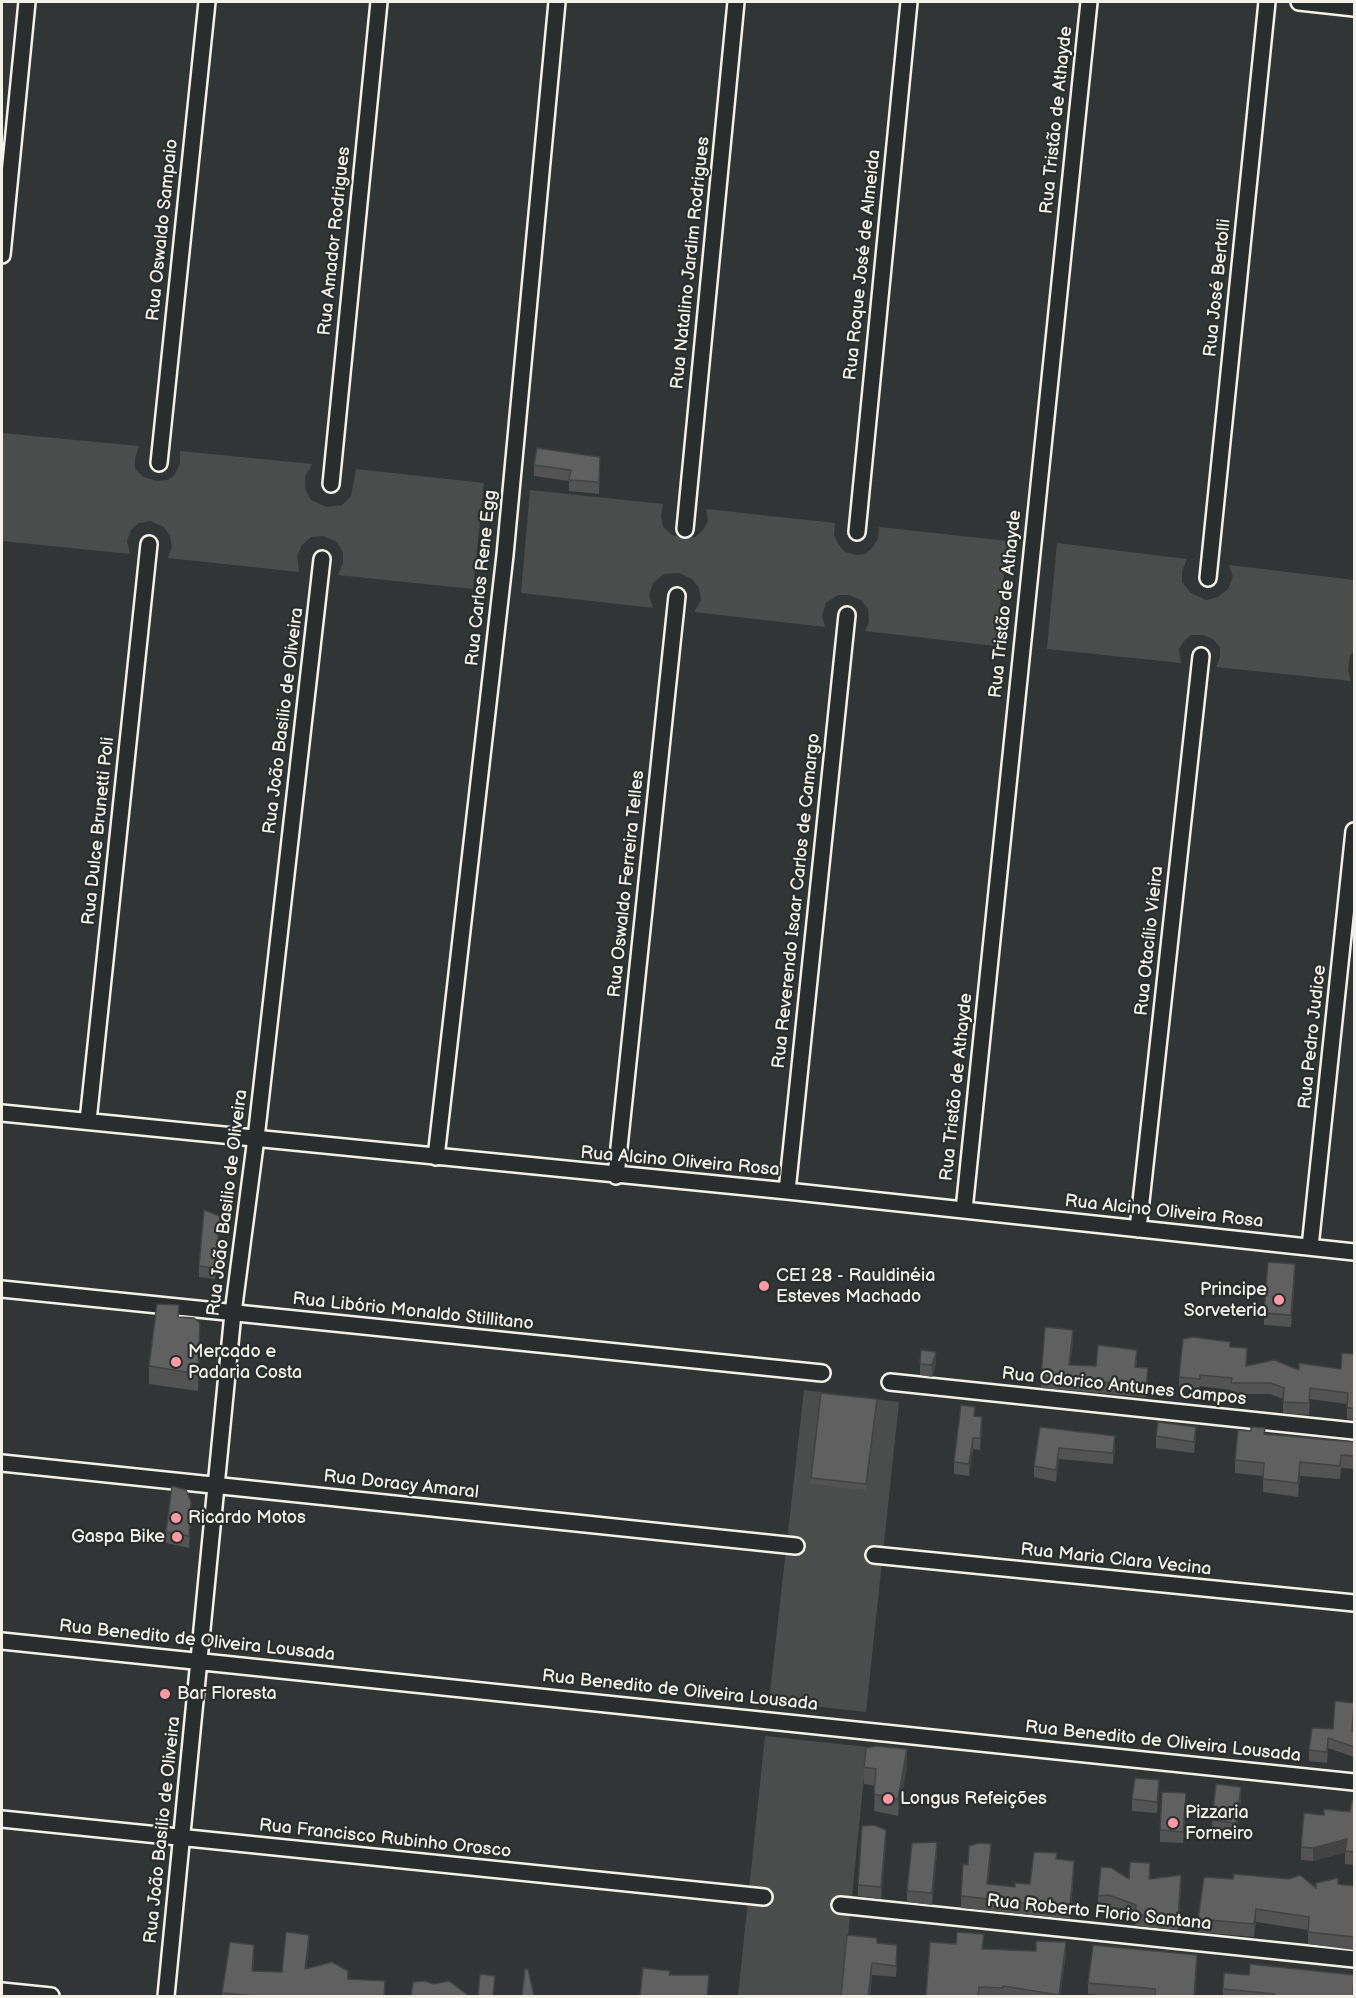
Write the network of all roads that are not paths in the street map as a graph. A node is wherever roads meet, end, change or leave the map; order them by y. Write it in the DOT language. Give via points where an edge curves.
graph roads {
  1 [pos="27,2"];
  2 [pos="207,2"];
  3 [pos="379,2"];
  4 [pos="557,2"];
  5 [pos="736,2"];
  6 [pos="909,2"];
  7 [pos="1089,2"];
  8 [pos="1267,2"];
  9 [pos="1299,2"];
  10 [pos="1322,3"];
  11 [pos="1354,8"];
  12 [pos="2,255"];
  13 [pos="159,463"];
  14 [pos="331,484"];
  15 [pos="685,529"];
  16 [pos="857,532"];
  17 [pos="149,544"];
  18 [pos="322,559"];
  19 [pos="1208,578"];
  20 [pos="677,596"];
  21 [pos="847,615"];
  22 [pos="1200,656"];
  23 [pos="1354,831"];
  24 [pos="2,1113"];
  25 [pos="88,1121"];
  26 [pos="256,1138"];
  27 [pos="436,1157"];
  28 [pos="616,1176"];
  29 [pos="787,1191"];
  30 [pos="964,1210"];
  31 [pos="1138,1229"];
  32 [pos="1310,1247"];
  33 [pos="1354,1252"];
  34 [pos="2,1289"];
  35 [pos="233,1313"];
  36 [pos="822,1373"];
  37 [pos="890,1382"];
  38 [pos="1354,1431"];
  39 [pos="2,1463"];
  40 [pos="217,1486"];
  41 [pos="796,1546"];
  42 [pos="874,1554"];
  43 [pos="1354,1603"];
  44 [pos="2,1641"];
  45 [pos="200,1661"];
  46 [pos="1354,1782"];
  47 [pos="2,1819"];
  48 [pos="183,1838"];
  49 [pos="764,1897"];
  50 [pos="840,1905"];
  51 [pos="1354,1959"];
  52 [pos="2,1991"];
  53 [pos="51,1996"];
  54 [pos="166,1996"];
  1 -- 12 [label="street"];
  2 -- 13 [label="street, Rua Oswaldo Sampaio"];
  3 -- 14 [label="street, Rua Amador Rodrigues"];
  4 -- 27 [label="street, Rua Carlos Rene Egg" via="505,555"];
  5 -- 15 [label="street, Rua Natalino Jardim Rodrigues"];
  6 -- 16 [label="street, Rua Roque José de Almeida"];
  7 -- 30 [label="street, Rua Tristão de Athayde"];
  8 -- 19 [label="street, Rua José Bertolli"];
  9 -- 10 [label="street"];
  10 -- 11 [label="street"];
  17 -- 25 [label="street, Rua Dulce Brunetti Poli"];
  18 -- 26 [label="street, Rua João Basilio de Oliveira"];
  20 -- 28 [label="street, Rua Oswaldo Ferreira Telles"];
  21 -- 29 [label="street, Rua Reverendo Isaar Carlos de Camargo"];
  22 -- 31 [label="street, Rua Otacílio Vieira"];
  23 -- 32 [label="street, Rua Pedro Judice"];
  24 -- 25 [label="street, Rua Alcino Oliveira Rosa"];
  25 -- 26 [label="street, Rua Alcino Oliveira Rosa"];
  26 -- 27 [label="street, Rua Alcino Oliveira Rosa"];
  26 -- 35 [label="street, Rua João Basilio de Oliveira"];
  27 -- 28 [label="street, Rua Alcino Oliveira Rosa"];
  28 -- 29 [label="street, Rua Alcino Oliveira Rosa"];
  29 -- 30 [label="street, Rua Alcino Oliveira Rosa"];
  30 -- 31 [label="street, Rua Alcino Oliveira Rosa"];
  31 -- 32 [label="street, Rua Alcino Oliveira Rosa"];
  32 -- 33 [label="street, Rua Alcino Oliveira Rosa"];
  34 -- 35 [label="street, Rua Libório Monaldo Stillitano"];
  35 -- 36 [label="street, Rua Libório Monaldo Stillitano"];
  35 -- 40 [label="street, Rua João Basilio de Oliveira"];
  37 -- 38 [label="street, Rua Odorico Antunes Campos"];
  39 -- 40 [label="street, Rua Doracy Amaral"];
  40 -- 41 [label="street, Rua Doracy Amaral"];
  40 -- 45 [label="street, Rua João Basilio de Oliveira"];
  42 -- 43 [label="street, Rua Maria Clara Vecina"];
  44 -- 45 [label="street, Rua Benedito de Oliveira Lousada"];
  45 -- 46 [label="street, Rua Benedito de Oliveira Lousada"];
  45 -- 48 [label="street, Rua João Basilio de Oliveira"];
  47 -- 48 [label="street, Rua Francisco Rubinho Orosco"];
  48 -- 49 [label="street, Rua Francisco Rubinho Orosco"];
  48 -- 54 [label="street, Rua João Basilio de Oliveira"];
  50 -- 51 [label="street, Rua Roberto Florio Santana"];
  52 -- 53 [label="street"];
}
